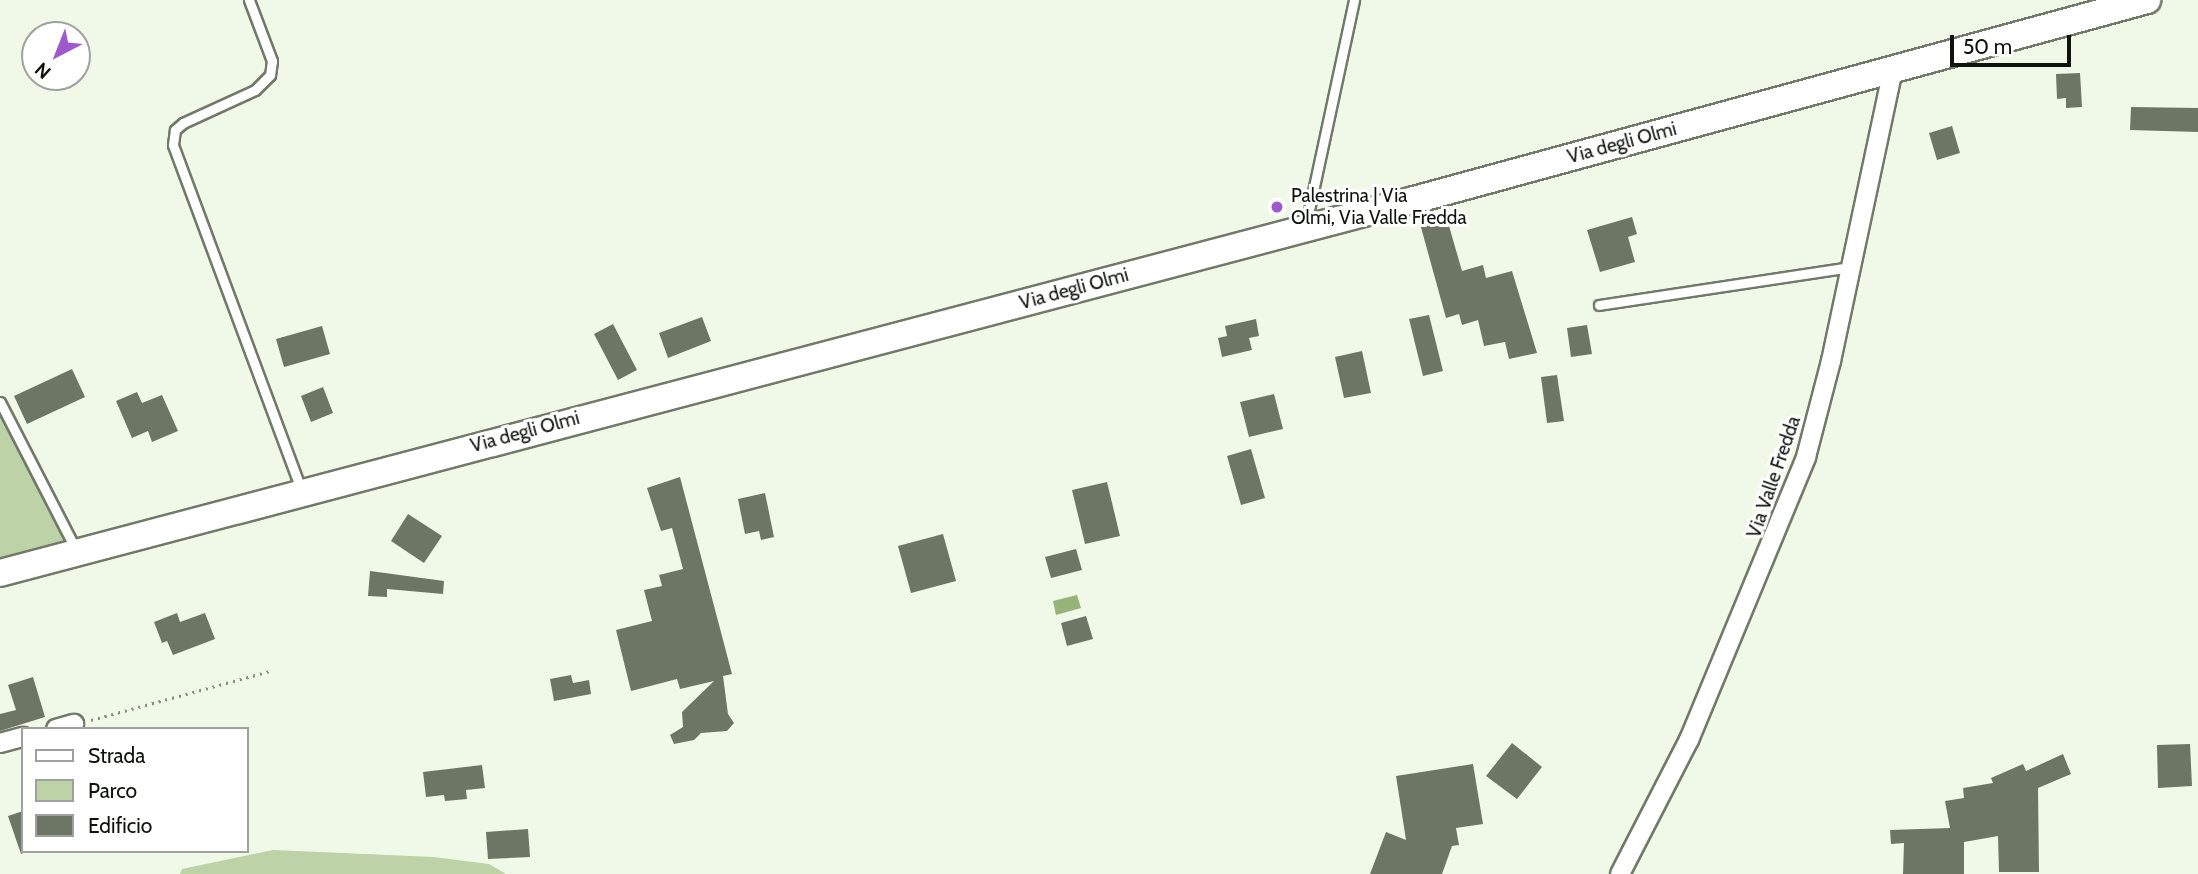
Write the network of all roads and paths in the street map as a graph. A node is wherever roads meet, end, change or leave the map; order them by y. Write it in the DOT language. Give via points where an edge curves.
graph roads {
  1 [pos="249,0"];
  2 [pos="1354,0"];
  3 [pos="2147,0"];
  4 [pos="1894,69"];
  5 [pos="1305,228"];
  6 [pos="1851,267"];
  7 [pos="1599,305"];
  8 [pos="0,402"];
  9 [pos="302,491"];
  10 [pos="77,552"];
  11 [pos="0,573"];
  12 [pos="270,671"];
  13 [pos="74,724"];
  14 [pos="63,727"];
  15 [pos="21,738"];
  16 [pos="0,743"];
  17 [pos="1620,874"];
  1 -- 9 [label="lane" via="272,61 271,75 255,90 183,123 173,145"];
  2 -- 5 [label="lane"];
  3 -- 4 [label="street, Via degli Olmi"];
  4 -- 5 [label="street, Via degli Olmi"];
  4 -- 6 [label="street, Via Valle Fredda"];
  5 -- 9 [label="street, Via degli Olmi"];
  6 -- 7 [label="lane"];
  6 -- 17 [label="street, Via Valle Fredda" via="1817,417 1791,498 1689,740"];
  8 -- 10 [label="lane"];
  9 -- 10 [label="street, Via degli Olmi"];
  10 -- 11 [label="street, Via degli Olmi"];
  12 -- 13 [label="path"];
  13 -- 14 [label="street"];
  15 -- 16 [label="street"];
}
